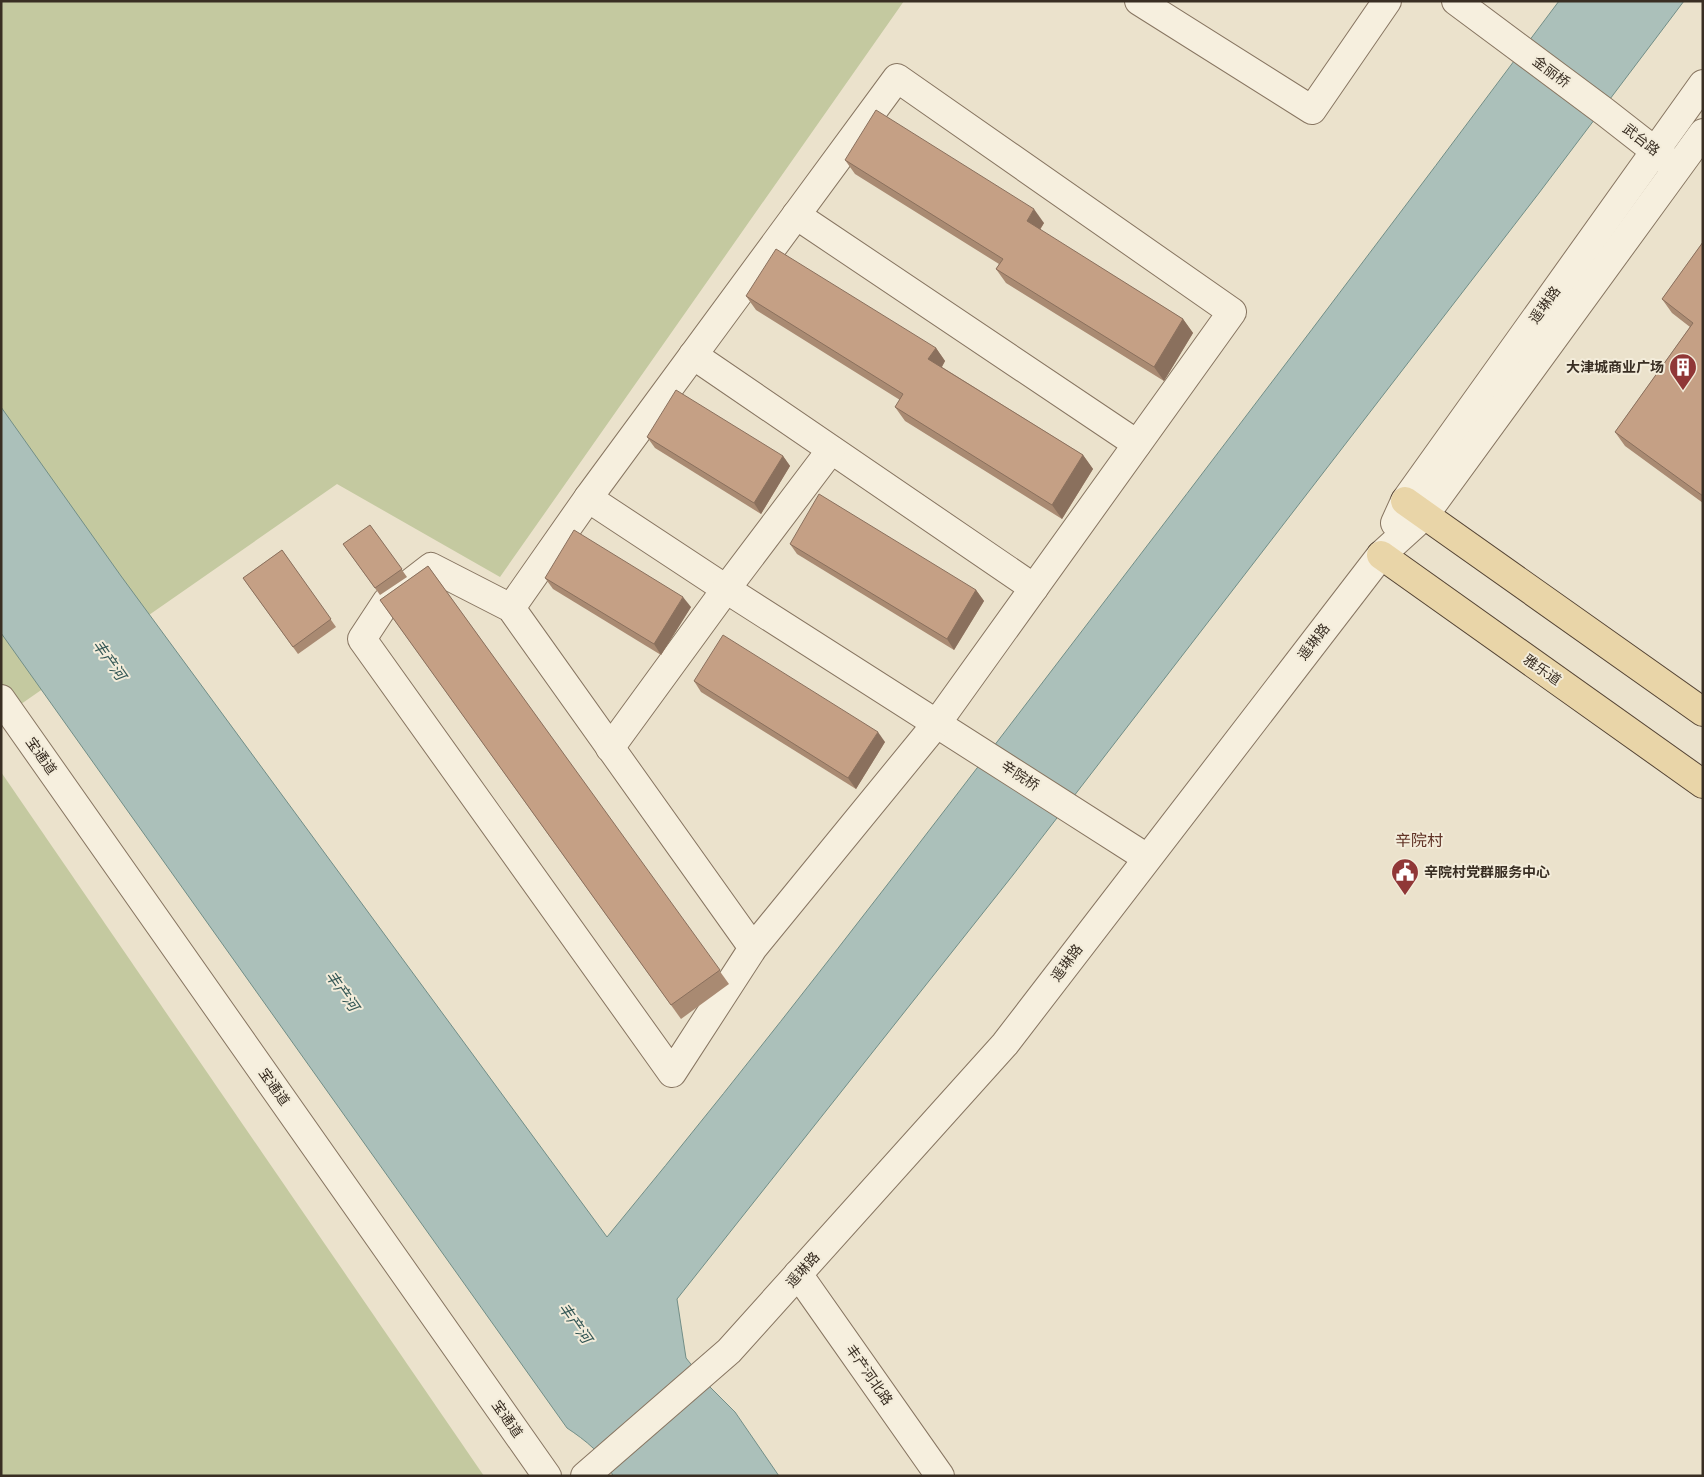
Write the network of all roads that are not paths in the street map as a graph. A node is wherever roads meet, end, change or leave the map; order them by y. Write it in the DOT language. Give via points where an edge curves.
graph roads {
  1 [pos="1139,1"];
  2 [pos="1387,1"];
  3 [pos="1456,1"];
  4 [pos="1703,84"];
  5 [pos="1605,112"];
  6 [pos="1703,133"];
  7 [pos="1655,151"];
  8 [pos="1677,168"];
  9 [pos="796,215"];
  10 [pos="693,355"];
  11 [pos="1137,444"];
  12 [pos="831,450"];
  13 [pos="588,498"];
  14 [pos="1415,508"];
  15 [pos="1381,556"];
  16 [pos="1034,588"];
  17 [pos="726,589"];
  18 [pos="511,608"];
  19 [pos="1,699"];
  20 [pos="1703,712"];
  21 [pos="937,723"];
  22 [pos="610,748"];
  23 [pos="1703,784"];
  24 [pos="1148,858"];
  25 [pos="752,948"];
  26 [pos="798,1274"];
  27 [pos="590,1472"];
  28 [pos="547,1476"];
  29 [pos="940,1476"];
  1 -- 2 [label="street" via="1312,110"];
  3 -- 5 [label="street, 金丽桥"];
  4 -- 7 [label="street, 遥琳路"];
  5 -- 7 [label="street, 武台路"];
  6 -- 8 [label="street, 遥琳路"];
  7 -- 8 [label="street, 武台路"];
  7 -- 14 [label="street, 遥琳路"];
  8 -- 14 [label="street, 遥琳路"];
  9 -- 10 [label="street"];
  9 -- 11 [label="street"];
  9 -- 11 [label="street" via="897,78 1232,312"];
  10 -- 12 [label="street"];
  10 -- 13 [label="street"];
  11 -- 16 [label="street"];
  12 -- 16 [label="street"];
  12 -- 17 [label="street"];
  13 -- 17 [label="street, 辛院桥"];
  13 -- 18 [label="street"];
  14 -- 15 [label="street, 遥琳路"];
  14 -- 20 [label="main road"];
  15 -- 23 [label="main road, 雅乐道"];
  15 -- 24 [label="street, 遥琳路"];
  16 -- 21 [label="street"];
  17 -- 21 [label="street, 辛院桥"];
  17 -- 22 [label="street"];
  18 -- 22 [label="street"];
  18 -- 25 [label="street" via="431,567 387,601 362,639 672,1073"];
  19 -- 28 [label="street, 宝通道"];
  21 -- 24 [label="street, 辛院桥"];
  21 -- 25 [label="street"];
  22 -- 25 [label="street"];
  24 -- 26 [label="street, 遥琳路" via="1005,1044"];
  26 -- 27 [label="street, 遥琳路" via="729,1351"];
  26 -- 29 [label="street, 丰产河北路"];
}
